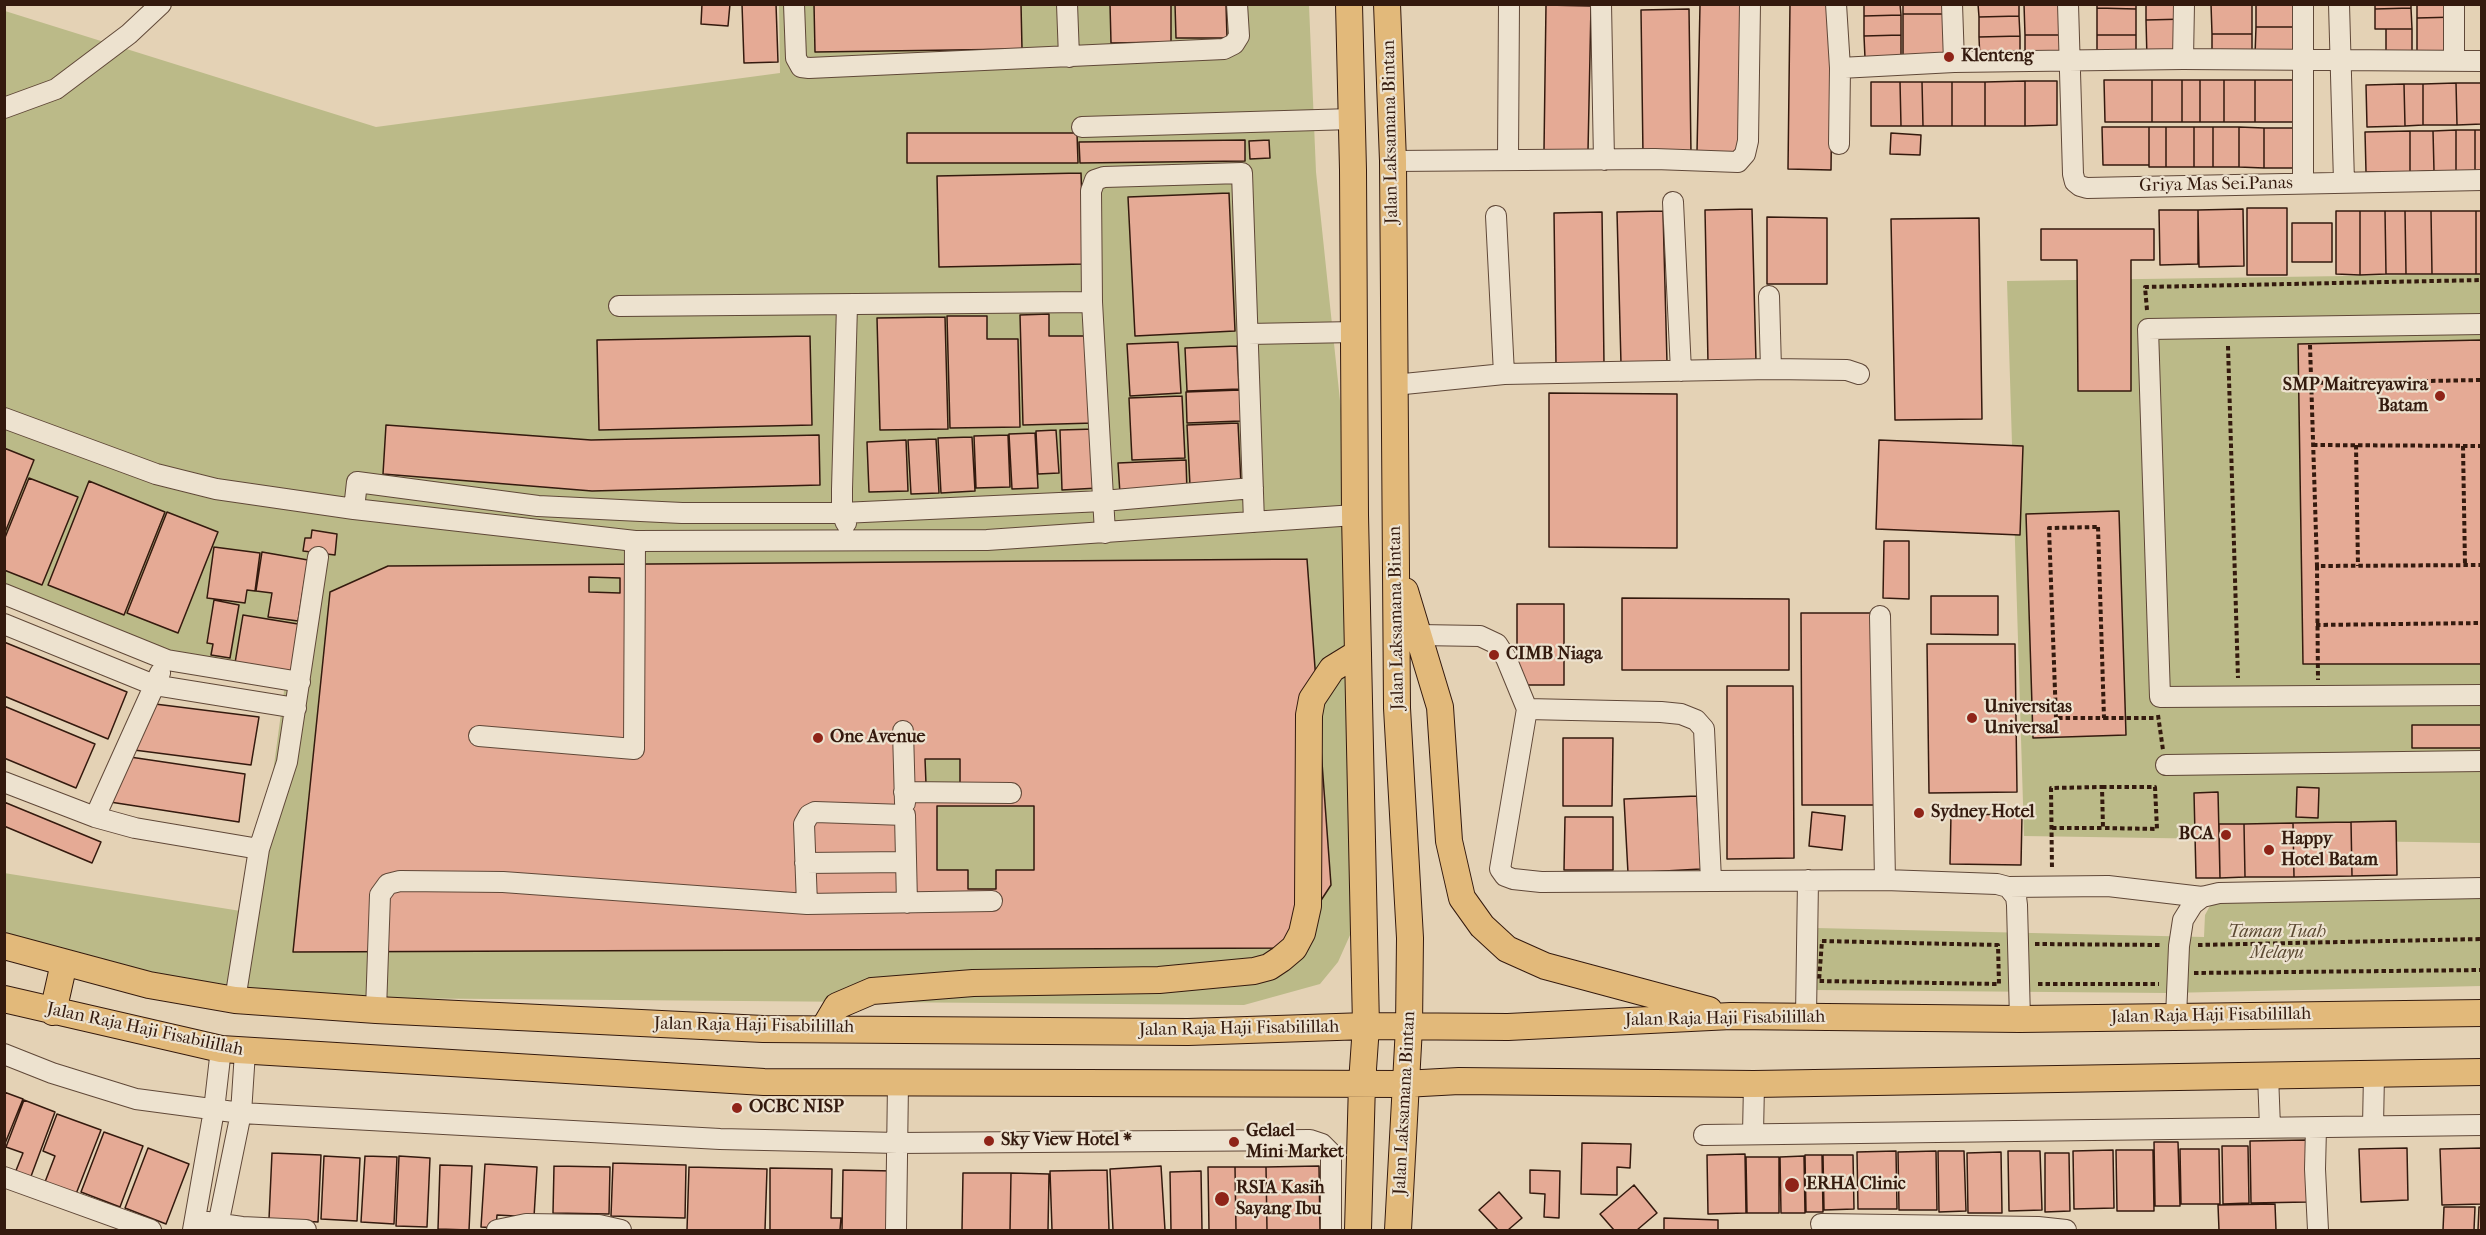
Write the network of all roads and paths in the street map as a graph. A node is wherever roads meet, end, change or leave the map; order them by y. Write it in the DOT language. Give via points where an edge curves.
graph roads {
  1 [pos="161,4"];
  2 [pos="794,4"];
  3 [pos="1067,4"];
  4 [pos="1238,4"];
  5 [pos="1349,4"];
  6 [pos="1387,4"];
  7 [pos="1509,4"];
  8 [pos="1601,4"];
  9 [pos="1750,4"];
  10 [pos="1836,4"];
  11 [pos="1952,4"];
  12 [pos="2068,4"];
  13 [pos="2184,4"];
  14 [pos="2303,4"];
  15 [pos="2339,4"];
  16 [pos="2454,4"];
  17 [pos="1069,57"];
  18 [pos="2183,59"];
  19 [pos="2302,59"];
  20 [pos="2339,60"];
  21 [pos="2069,61"];
  22 [pos="2454,61"];
  23 [pos="2481,61"];
  24 [pos="1954,62"];
  25 [pos="1840,68"];
  26 [pos="4,108"];
  27 [pos="1352,119"];
  28 [pos="1082,127"];
  29 [pos="1839,144"];
  30 [pos="1508,158"];
  31 [pos="1604,160"];
  32 [pos="1393,161"];
  33 [pos="2481,180"];
  34 [pos="2303,182"];
  35 [pos="2344,182"];
  36 [pos="1673,202"];
  37 [pos="1496,216"];
  38 [pos="2481,280"];
  39 [pos="2145,287"];
  40 [pos="1769,296"];
  41 [pos="1092,302"];
  42 [pos="847,305"];
  43 [pos="619,306"];
  44 [pos="2481,324"];
  45 [pos="2309,327"];
  46 [pos="2227,329"];
  47 [pos="1355,332"];
  48 [pos="1248,334"];
  49 [pos="1771,369"];
  50 [pos="1682,371"];
  51 [pos="1504,374"];
  52 [pos="1859,374"];
  53 [pos="2481,380"];
  54 [pos="2311,383"];
  55 [pos="1394,385"];
  56 [pos="4,418"];
  57 [pos="2313,445"];
  58 [pos="2356,445"];
  59 [pos="2463,446"];
  60 [pos="2481,446"];
  61 [pos="1253,488"];
  62 [pos="1103,501"];
  63 [pos="354,509"];
  64 [pos="682,513"];
  65 [pos="842,513"];
  66 [pos="1355,515"];
  67 [pos="1254,522"];
  68 [pos="1105,533"];
  69 [pos="851,540"];
  70 [pos="635,541"];
  71 [pos="690,541"];
  72 [pos="318,557"];
  73 [pos="1397,562"];
  74 [pos="2465,565"];
  75 [pos="2481,565"];
  76 [pos="2317,566"];
  77 [pos="2358,566"];
  78 [pos="4,594"];
  79 [pos="1880,616"];
  80 [pos="2481,623"];
  81 [pos="4,624"];
  82 [pos="2316,625"];
  83 [pos="1419,635"];
  84 [pos="1358,653"];
  85 [pos="167,660"];
  86 [pos="300,682"];
  87 [pos="154,685"];
  88 [pos="2481,695"];
  89 [pos="2239,696"];
  90 [pos="2318,696"];
  91 [pos="2160,697"];
  92 [pos="296,708"];
  93 [pos="1527,709"];
  94 [pos="2104,718"];
  95 [pos="2158,718"];
  96 [pos="903,731"];
  97 [pos="479,736"];
  98 [pos="2481,761"];
  99 [pos="2166,765"];
  100 [pos="4,782"];
  101 [pos="2102,787"];
  102 [pos="904,792"];
  103 [pos="1011,793"];
  104 [pos="905,815"];
  105 [pos="95,817"];
  106 [pos="2103,828"];
  107 [pos="259,849"];
  108 [pos="906,862"];
  109 [pos="806,863"];
  110 [pos="1711,880"];
  111 [pos="1808,880"];
  112 [pos="1885,880"];
  113 [pos="2008,887"];
  114 [pos="2481,888"];
  115 [pos="2202,897"];
  116 [pos="992,901"];
  117 [pos="907,903"];
  118 [pos="807,904"];
  119 [pos="2481,939"];
  120 [pos="1822,941"];
  121 [pos="4,946"];
  122 [pos="2179,946"];
  123 [pos="2035,954"];
  124 [pos="2161,955"];
  125 [pos="64,963"];
  126 [pos="2481,970"];
  127 [pos="2035,974"];
  128 [pos="2170,974"];
  129 [pos="4,999"];
  130 [pos="235,1000"];
  131 [pos="376,1010"];
  132 [pos="53,1012"];
  133 [pos="2481,1013"];
  134 [pos="1731,1016"];
  135 [pos="1806,1016"];
  136 [pos="2176,1017"];
  137 [pos="2020,1019"];
  138 [pos="1366,1026"];
  139 [pos="1409,1027"];
  140 [pos="824,1028"];
  141 [pos="233,1050"];
  142 [pos="4,1054"];
  143 [pos="2481,1072"];
  144 [pos="2374,1074"];
  145 [pos="2268,1075"];
  146 [pos="898,1083"];
  147 [pos="1362,1083"];
  148 [pos="1404,1084"];
  149 [pos="1754,1084"];
  150 [pos="214,1110"];
  151 [pos="241,1113"];
  152 [pos="2481,1125"];
  153 [pos="2373,1126"];
  154 [pos="2270,1127"];
  155 [pos="2316,1128"];
  156 [pos="1753,1134"];
  157 [pos="1704,1135"];
  158 [pos="898,1143"];
  159 [pos="4,1178"];
  160 [pos="1821,1224"];
  161 [pos="194,1226"];
  162 [pos="219,1227"];
  163 [pos="241,1229"];
  164 [pos="151,1230"];
  165 [pos="306,1230"];
  166 [pos="497,1230"];
  167 [pos="621,1230"];
  168 [pos="896,1230"];
  169 [pos="1331,1230"];
  170 [pos="1358,1230"];
  171 [pos="1398,1230"];
  172 [pos="2066,1230"];
  173 [pos="2318,1230"];
  1 -- 26 [label="street" via="129,34 56,89"];
  2 -- 17 [label="street" via="796,58 801,67"];
  3 -- 17 [label="street"];
  4 -- 17 [label="street" via="1239,36 1231,47"];
  5 -- 27 [label="main road"];
  6 -- 32 [label="main road, Jalan Laksamana Bintan"];
  7 -- 30 [label="street"];
  8 -- 31 [label="street"];
  9 -- 31 [label="street" via="1748,141 1738,162"];
  10 -- 25 [label="street"];
  11 -- 24 [label="street"];
  12 -- 21 [label="street"];
  13 -- 18 [label="street"];
  14 -- 19 [label="street"];
  15 -- 20 [label="street"];
  16 -- 22 [label="street"];
  18 -- 19 [label="street"];
  18 -- 21 [label="street"];
  19 -- 20 [label="street"];
  19 -- 34 [label="street"];
  20 -- 22 [label="street"];
  20 -- 35 [label="street"];
  21 -- 24 [label="street"];
  21 -- 34 [label="street, Griya Mas Sei.Panas" via="2075,182 2088,188"];
  22 -- 23 [label="street"];
  24 -- 25 [label="street"];
  25 -- 29 [label="street"];
  27 -- 28 [label="street"];
  27 -- 47 [label="main road"];
  30 -- 31 [label="street"];
  30 -- 32 [label="street"];
  32 -- 55 [label="main road, Jalan Laksamana Bintan"];
  33 -- 35 [label="street, Griya Mas Sei.Panas"];
  34 -- 35 [label="street, Griya Mas Sei.Panas"];
  36 -- 50 [label="street"];
  37 -- 51 [label="street"];
  38 -- 39 [label="path"];
  40 -- 49 [label="street"];
  41 -- 42 [label="street"];
  41 -- 48 [label="street" via="1091,191 1095,180 1242,173"];
  41 -- 62 [label="street"];
  42 -- 43 [label="street"];
  42 -- 65 [label="street"];
  44 -- 45 [label="street"];
  45 -- 46 [label="street"];
  45 -- 54 [label="path"];
  46 -- 89 [label="path"];
  46 -- 91 [label="street" via="2148,329"];
  47 -- 48 [label="street"];
  47 -- 66 [label="main road"];
  48 -- 61 [label="street"];
  49 -- 50 [label="street"];
  49 -- 52 [label="street" via="1847,370"];
  50 -- 51 [label="street"];
  51 -- 55 [label="street"];
  53 -- 54 [label="path"];
  54 -- 57 [label="path"];
  55 -- 73 [label="main road, Jalan Laksamana Bintan"];
  56 -- 63 [label="street" via="156,474 216,489"];
  57 -- 58 [label="path"];
  57 -- 76 [label="path"];
  58 -- 59 [label="path"];
  58 -- 77 [label="path"];
  59 -- 60 [label="path"];
  59 -- 74 [label="path"];
  61 -- 62 [label="street"];
  61 -- 67 [label="street"];
  62 -- 65 [label="street"];
  62 -- 68 [label="street"];
  63 -- 64 [label="street" via="357,482 538,506"];
  63 -- 70 [label="street"];
  64 -- 65 [label="street"];
  64 -- 71 [label="street"];
  65 -- 69 [label="street"];
  66 -- 67 [label="street"];
  66 -- 84 [label="main road"];
  67 -- 68 [label="street"];
  68 -- 69 [label="street" via="987,540"];
  69 -- 71 [label="street"];
  70 -- 71 [label="street"];
  70 -- 97 [label="street" via="634,749"];
  72 -- 86 [label="street"];
  73 -- 83 [label="main road"];
  73 -- 139 [label="main road, Jalan Laksamana Bintan" via="1397,708 1410,938"];
  74 -- 75 [label="path"];
  74 -- 77 [label="path"];
  76 -- 77 [label="path"];
  76 -- 82 [label="path"];
  78 -- 85 [label="street"];
  79 -- 112 [label="street"];
  80 -- 82 [label="path"];
  81 -- 87 [label="street"];
  82 -- 90 [label="path"];
  83 -- 93 [label="street" via="1480,636 1497,644"];
  83 -- 134 [label="main road" via="1440,707 1449,841 1462,898 1482,926 1507,949 1545,966"];
  84 -- 138 [label="main road"];
  84 -- 140 [label="main road" via="1332,669 1312,699 1308,906 1302,933 1294,948 1281,959 1254,971 1159,980 973,983 872,991 837,1006"];
  85 -- 86 [label="street"];
  85 -- 87 [label="street"];
  86 -- 92 [label="street"];
  87 -- 92 [label="street"];
  87 -- 105 [label="street"];
  88 -- 90 [label="street"];
  89 -- 90 [label="street"];
  89 -- 91 [label="street"];
  91 -- 95 [label="path"];
  92 -- 107 [label="street" via="287,762"];
  93 -- 110 [label="street" via="1661,712 1696,720 1704,729"];
  93 -- 110 [label="street" via="1500,869 1505,876 1541,882"];
  94 -- 94 [label="path" via="2056,718 2049,528 2098,527"];
  94 -- 95 [label="path"];
  95 -- 99 [label="path"];
  96 -- 102 [label="street"];
  98 -- 99 [label="street"];
  100 -- 105 [label="street"];
  101 -- 106 [label="path"];
  101 -- 106 [label="path" via="2051,788 2052,828"];
  101 -- 106 [label="path" via="2155,787 2157,829"];
  102 -- 103 [label="street"];
  102 -- 104 [label="street"];
  104 -- 108 [label="street"];
  104 -- 109 [label="street" via="815,812 804,824"];
  105 -- 107 [label="street" via="135,828"];
  107 -- 130 [label="street"];
  108 -- 109 [label="street"];
  108 -- 117 [label="street"];
  109 -- 118 [label="street"];
  110 -- 111 [label="street"];
  111 -- 112 [label="street"];
  111 -- 135 [label="street"];
  112 -- 113 [label="street"];
  113 -- 115 [label="street" via="2108,886"];
  113 -- 137 [label="street" via="2017,905"];
  114 -- 115 [label="street" via="2218,893"];
  115 -- 122 [label="street" via="2183,920"];
  116 -- 117 [label="street"];
  117 -- 118 [label="street"];
  118 -- 131 [label="street" via="503,882 400,881 388,884 380,894"];
  119 -- 122 [label="path"];
  120 -- 120 [label="path" via="1998,945 1999,984 1819,981"];
  121 -- 125 [label="main road, Jalan Raja Haji Fisabilillah"];
  122 -- 128 [label="street"];
  123 -- 124 [label="path" via="2035,944 2127,944 2162,945"];
  125 -- 130 [label="main road, Jalan Raja Haji Fisabilillah" via="149,985"];
  125 -- 132 [label="main road"];
  126 -- 128 [label="path"];
  127 -- 128 [label="path" via="2035,984 2160,984"];
  128 -- 136 [label="street"];
  129 -- 132 [label="main road, Jalan Raja Haji Fisabilillah"];
  130 -- 131 [label="main road, Jalan Raja Haji Fisabilillah"];
  131 -- 140 [label="main road, Jalan Raja Haji Fisabilillah"];
  132 -- 141 [label="main road, Jalan Raja Haji Fisabilillah"];
  133 -- 136 [label="main road, Jalan Raja Haji Fisabilillah"];
  134 -- 135 [label="main road, Jalan Raja Haji Fisabilillah"];
  134 -- 139 [label="main road, Jalan Raja Haji Fisabilillah" via="1508,1027"];
  135 -- 137 [label="main road, Jalan Raja Haji Fisabilillah"];
  136 -- 137 [label="main road, Jalan Raja Haji Fisabilillah"];
  138 -- 139 [label="main road, Jalan Raja Haji Fisabilillah"];
  138 -- 140 [label="main road, Jalan Raja Haji Fisabilillah" via="1188,1032"];
  138 -- 147 [label="main road"];
  139 -- 148 [label="main road, Jalan Laksamana Bintan"];
  141 -- 146 [label="main road, Jalan Raja Haji Fisabilillah" via="764,1082"];
  141 -- 150 [label="street"];
  141 -- 151 [label="street"];
  142 -- 150 [label="street" via="136,1099"];
  143 -- 144 [label="main road, Jalan Raja Haji Fisabilillah"];
  144 -- 145 [label="main road, Jalan Raja Haji Fisabilillah"];
  144 -- 153 [label="street"];
  145 -- 149 [label="main road, Jalan Raja Haji Fisabilillah"];
  145 -- 154 [label="street"];
  146 -- 147 [label="main road, Jalan Raja Haji Fisabilillah"];
  146 -- 158 [label="street"];
  147 -- 148 [label="main road, Jalan Raja Haji Fisabilillah"];
  147 -- 170 [label="main road"];
  148 -- 149 [label="main road, Jalan Raja Haji Fisabilillah"];
  148 -- 171 [label="main road, Jalan Laksamana Bintan"];
  149 -- 156 [label="street"];
  150 -- 151 [label="street"];
  150 -- 161 [label="street"];
  151 -- 158 [label="street" via="720,1139"];
  151 -- 162 [label="street"];
  152 -- 153 [label="street"];
  153 -- 155 [label="street"];
  154 -- 155 [label="street"];
  154 -- 156 [label="street"];
  155 -- 173 [label="street"];
  156 -- 157 [label="street"];
  158 -- 168 [label="street"];
  158 -- 169 [label="street" via="1310,1140 1331,1153"];
  159 -- 164 [label="street"];
  160 -- 172 [label="street"];
  161 -- 162 [label="street"];
  162 -- 163 [label="street"];
  163 -- 165 [label="street"];
  166 -- 167 [label="street" via="536,1224 599,1225"];
}
